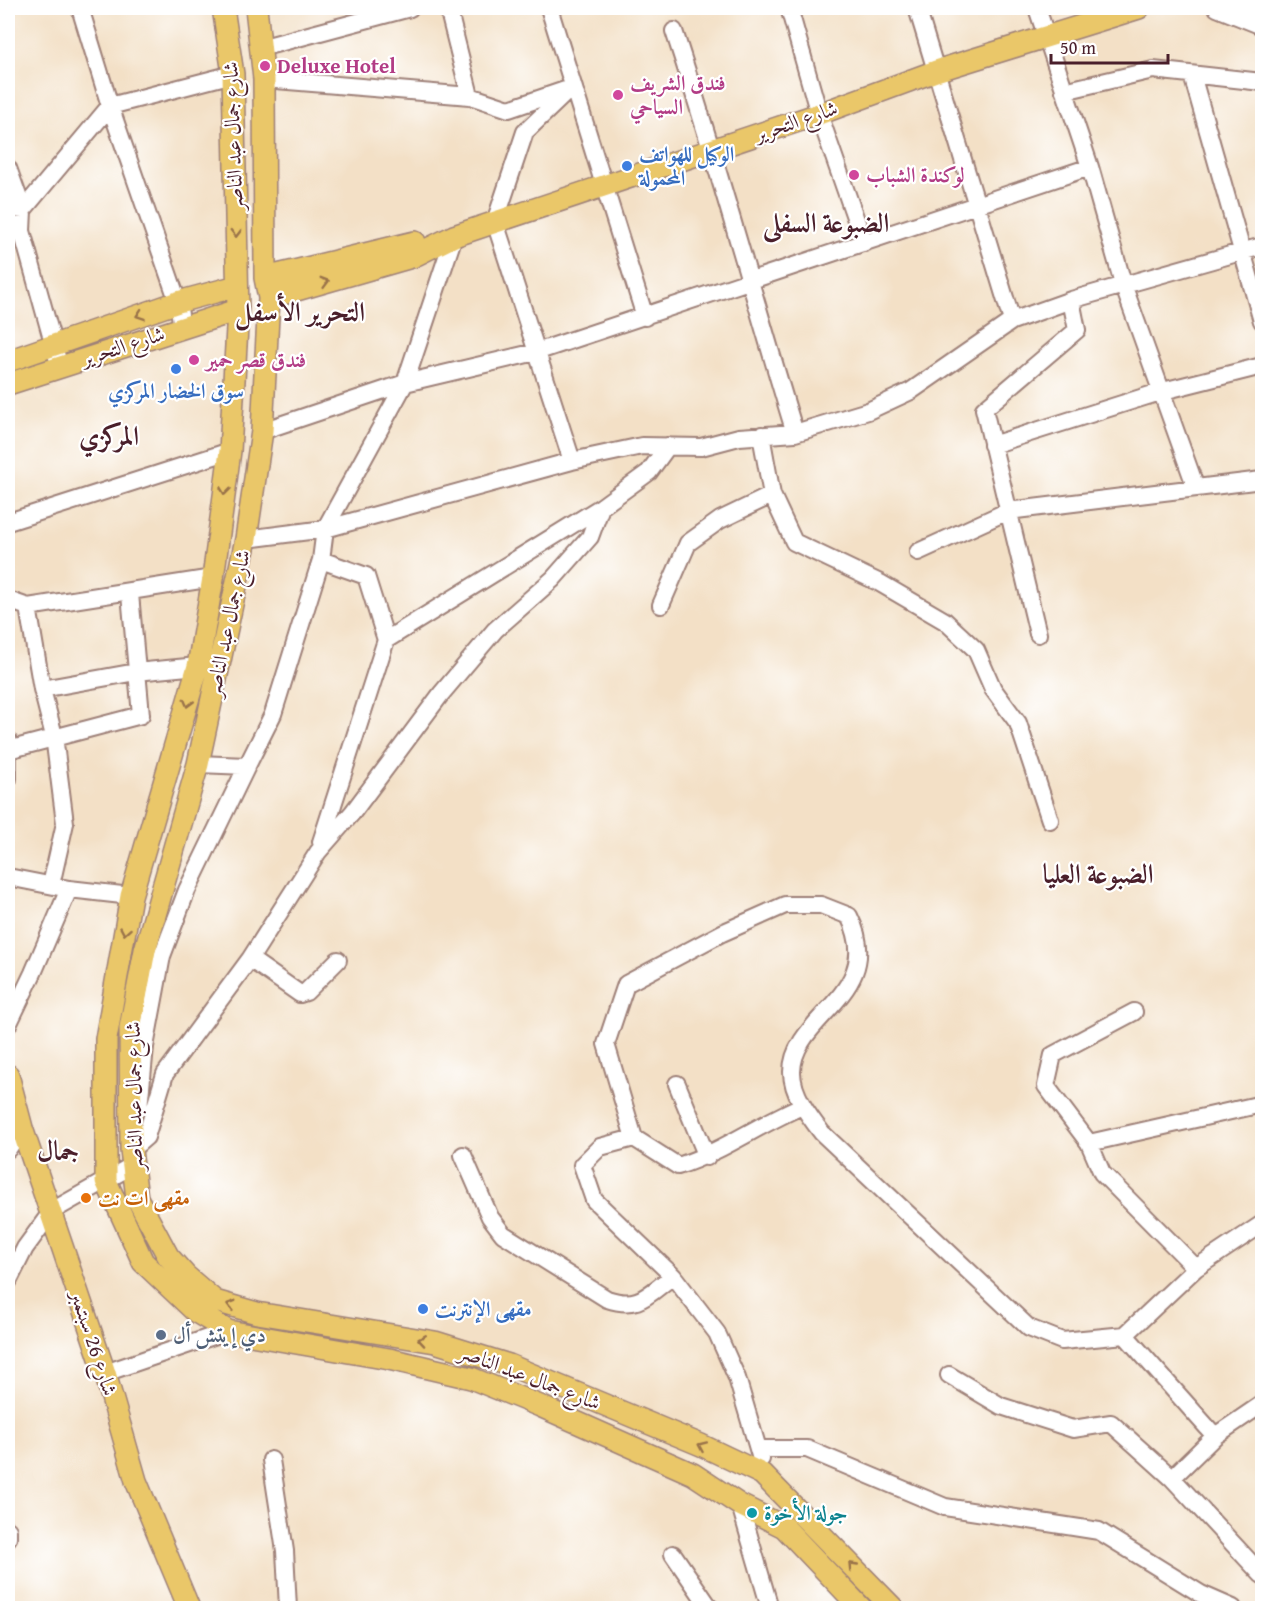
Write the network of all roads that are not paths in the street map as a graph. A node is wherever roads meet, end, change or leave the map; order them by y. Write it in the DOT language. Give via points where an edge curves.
graph roads {
  1 [pos="80,8"];
  2 [pos="223,8"];
  3 [pos="256,8"];
  4 [pos="410,8"];
  5 [pos="448,8"];
  6 [pos="549,8"];
  7 [pos="789,8"];
  8 [pos="917,8"];
  9 [pos="1037,8"];
  10 [pos="1139,8"];
  11 [pos="1217,8"];
  12 [pos="1263,26"];
  13 [pos="674,31"];
  14 [pos="1045,36"];
  15 [pos="260,48"];
  16 [pos="936,71"];
  17 [pos="232,74"];
  18 [pos="1192,75"];
  19 [pos="264,79"];
  20 [pos="1263,82"];
  21 [pos="571,88"];
  22 [pos="1064,91"];
  23 [pos="470,96"];
  24 [pos="110,106"];
  25 [pos="819,114"];
  26 [pos="713,150"];
  27 [pos="1090,166"];
  28 [pos="8,168"];
  29 [pos="604,186"];
  30 [pos="977,204"];
  31 [pos="15,209"];
  32 [pos="495,222"];
  33 [pos="15,234"];
  34 [pos="454,236"];
  35 [pos="864,243"];
  36 [pos="1263,246"];
  37 [pos="1243,252"];
  38 [pos="749,283"];
  39 [pos="237,286"];
  40 [pos="1124,287"];
  41 [pos="267,288"];
  42 [pos="1071,300"];
  43 [pos="178,302"];
  44 [pos="238,310"];
  45 [pos="645,317"];
  46 [pos="1012,321"];
  47 [pos="1263,321"];
  48 [pos="182,327"];
  49 [pos="53,345"];
  50 [pos="536,352"];
  51 [pos="8,361"];
  52 [pos="60,366"];
  53 [pos="1263,366"];
  54 [pos="405,383"];
  55 [pos="8,384"];
  56 [pos="1163,391"];
  57 [pos="262,431"];
  58 [pos="795,433"];
  59 [pos="761,435"];
  60 [pos="992,445"];
  61 [pos="668,446"];
  62 [pos="230,451"];
  63 [pos="572,461"];
  64 [pos="1263,480"];
  65 [pos="1196,488"];
  66 [pos="772,495"];
  67 [pos="601,507"];
  68 [pos="1008,511"];
  69 [pos="8,522"];
  70 [pos="325,529"];
  71 [pos="246,539"];
  72 [pos="918,552"];
  73 [pos="321,560"];
  74 [pos="213,578"];
  75 [pos="130,594"];
  76 [pos="8,600"];
  77 [pos="661,604"];
  78 [pos="28,608"];
  79 [pos="1038,634"];
  80 [pos="386,640"];
  81 [pos="198,666"];
  82 [pos="136,672"];
  83 [pos="42,689"];
  84 [pos="54,736"];
  85 [pos="8,746"];
  86 [pos="198,764"];
  87 [pos="247,766"];
  88 [pos="8,779"];
  89 [pos="1050,820"];
  90 [pos="318,852"];
  91 [pos="8,877"];
  92 [pos="51,885"];
  93 [pos="69,889"];
  94 [pos="131,896"];
  95 [pos="249,959"];
  96 [pos="338,960"];
  97 [pos="1134,1012"];
  98 [pos="8,1025"];
  99 [pos="9,1084"];
  100 [pos="677,1084"];
  101 [pos="1263,1104"];
  102 [pos="802,1106"];
  103 [pos="22,1128"];
  104 [pos="634,1138"];
  105 [pos="1089,1143"];
  106 [pos="8,1149"];
  107 [pos="134,1152"];
  108 [pos="463,1155"];
  109 [pos="706,1157"];
  110 [pos="106,1181"];
  111 [pos="52,1211"];
  112 [pos="1263,1224"];
  113 [pos="1196,1268"];
  114 [pos="673,1276"];
  115 [pos="8,1282"];
  116 [pos="228,1330"];
  117 [pos="1125,1335"];
  118 [pos="105,1373"];
  119 [pos="949,1375"];
  120 [pos="1263,1404"];
  121 [pos="1215,1436"];
  122 [pos="761,1449"];
  123 [pos="271,1460"];
  124 [pos="762,1474"];
  125 [pos="1173,1478"];
  126 [pos="740,1505"];
  127 [pos="8,1530"];
  128 [pos="8,1538"];
  129 [pos="673,1554"];
  130 [pos="1263,1575"];
  131 [pos="189,1608"];
  132 [pos="288,1608"];
  133 [pos="710,1608"];
  134 [pos="770,1608"];
  135 [pos="861,1608"];
  136 [pos="892,1608"];
  137 [pos="1233,1608"];
  1 -- 24 [label="street"];
  2 -- 17 [label="main road, شارع جمال عبد الناصر"];
  3 -- 15 [label="main road, شارع جمال عبد الناصر"];
  4 -- 15 [label="street"];
  5 -- 23 [label="street"];
  6 -- 21 [label="street"];
  7 -- 25 [label="street"];
  8 -- 16 [label="street"];
  9 -- 14 [label="street"];
  10 -- 14 [label="main road, شارع التحرير"];
  11 -- 12 [label="street"];
  13 -- 26 [label="street"];
  14 -- 16 [label="main road, شارع التحرير"];
  14 -- 22 [label="street"];
  15 -- 19 [label="main road, شارع جمال عبد الناصر"];
  16 -- 25 [label="main road, شارع التحرير"];
  16 -- 30 [label="street"];
  17 -- 24 [label="street"];
  17 -- 39 [label="main road, شارع جمال عبد الناصر, one-way"];
  18 -- 20 [label="street"];
  18 -- 22 [label="street" via="1153,70"];
  18 -- 37 [label="street"];
  19 -- 23 [label="street"];
  19 -- 41 [label="main road, شارع جمال عبد الناصر"];
  21 -- 23 [label="street" via="509,109"];
  21 -- 29 [label="street"];
  21 -- 32 [label="street" via="525,132"];
  22 -- 27 [label="street"];
  24 -- 31 [label="street"];
  24 -- 43 [label="street"];
  25 -- 26 [label="main road, شارع التحرير"];
  25 -- 35 [label="street"];
  26 -- 29 [label="main road, شارع التحرير"];
  26 -- 38 [label="street"];
  27 -- 30 [label="street"];
  27 -- 40 [label="street"];
  28 -- 31 [label="street"];
  29 -- 32 [label="main road, شارع التحرير"];
  29 -- 45 [label="street"];
  30 -- 35 [label="street"];
  30 -- 46 [label="street"];
  31 -- 33 [label="street"];
  32 -- 34 [label="main road, شارع التحرير"];
  32 -- 50 [label="street"];
  33 -- 49 [label="street"];
  34 -- 41 [label="main road, شارع التحرير" via="412,257"];
  34 -- 54 [label="street"];
  35 -- 38 [label="street"];
  36 -- 37 [label="street"];
  37 -- 40 [label="street"];
  37 -- 47 [label="street"];
  38 -- 45 [label="street"];
  38 -- 58 [label="street"];
  39 -- 43 [label="main road, شارع التحرير"];
  39 -- 44 [label="main road, شارع جمال عبد الناصر"];
  40 -- 42 [label="street"];
  40 -- 56 [label="street"];
  41 -- 57 [label="main road, شارع جمال عبد الناصر"];
  42 -- 46 [label="street"];
  42 -- 60 [label="street" via="1077,330 984,409"];
  43 -- 48 [label="street"];
  43 -- 49 [label="main road, شارع التحرير, one-way"];
  44 -- 48 [label="main road, شارع التحرير"];
  44 -- 62 [label="main road, شارع جمال عبد الناصر"];
  45 -- 50 [label="street"];
  46 -- 58 [label="street" via="911,391 868,411"];
  48 -- 52 [label="main road, شارع التحرير"];
  49 -- 51 [label="main road, شارع التحرير"];
  49 -- 52 [label="street"];
  50 -- 54 [label="street"];
  50 -- 63 [label="street"];
  52 -- 55 [label="main road, شارع التحرير"];
  53 -- 56 [label="street"];
  54 -- 57 [label="street"];
  54 -- 70 [label="street"];
  56 -- 60 [label="street"];
  56 -- 65 [label="street"];
  57 -- 71 [label="main road, شارع جمال عبد الناصر"];
  58 -- 59 [label="street"];
  59 -- 61 [label="street" via="701,447"];
  59 -- 66 [label="street"];
  60 -- 68 [label="street"];
  61 -- 63 [label="street" via="642,446"];
  61 -- 67 [label="street" via="649,472"];
  62 -- 69 [label="street"];
  62 -- 74 [label="main road, شارع جمال عبد الناصر, one-way"];
  63 -- 70 [label="street"];
  64 -- 65 [label="street"];
  65 -- 68 [label="street"];
  66 -- 77 [label="street" via="720,520 688,543"];
  66 -- 89 [label="street" via="794,542 880,583 936,616 976,650 993,689 1018,723"];
  67 -- 80 [label="street"];
  67 -- 90 [label="street" via="590,537 553,579 495,630"];
  68 -- 72 [label="street"];
  68 -- 79 [label="street"];
  70 -- 71 [label="street"];
  70 -- 73 [label="street"];
  71 -- 86 [label="main road, شارع جمال عبد الناصر"];
  73 -- 80 [label="street" via="366,576"];
  73 -- 87 [label="street" via="273,714"];
  74 -- 75 [label="street"];
  74 -- 81 [label="main road, شارع جمال عبد الناصر"];
  75 -- 78 [label="street"];
  75 -- 82 [label="street"];
  76 -- 78 [label="street"];
  78 -- 83 [label="street"];
  80 -- 90 [label="street"];
  81 -- 82 [label="street"];
  81 -- 94 [label="main road, شارع جمال عبد الناصر, one-way"];
  82 -- 83 [label="street"];
  82 -- 84 [label="street" via="141,715"];
  83 -- 84 [label="street"];
  84 -- 85 [label="street"];
  84 -- 92 [label="street" via="65,823"];
  85 -- 88 [label="street"];
  86 -- 87 [label="street"];
  86 -- 107 [label="main road, شارع جمال عبد الناصر" via="145,950 130,1028"];
  87 -- 107 [label="street" via="187,890 162,956 145,1047"];
  90 -- 95 [label="street"];
  91 -- 92 [label="street"];
  92 -- 93 [label="street"];
  93 -- 94 [label="street"];
  93 -- 98 [label="street"];
  94 -- 110 [label="main road, شارع جمال عبد الناصر, one-way" via="106,1039"];
  95 -- 96 [label="street" via="300,994"];
  95 -- 107 [label="street" via="165,1074 146,1137"];
  97 -- 105 [label="street" via="1053,1055 1046,1086"];
  99 -- 103 [label="main road, شارع 26 سبتمبر"];
  100 -- 109 [label="street"];
  101 -- 105 [label="street"];
  102 -- 104 [label="street" via="792,1074 795,1052 847,987 857,963 858,935 849,916 821,905 785,905 626,984 606,1044"];
  102 -- 109 [label="street" via="769,1120"];
  102 -- 117 [label="street" via="822,1133 1029,1328 1062,1341"];
  103 -- 106 [label="street"];
  103 -- 111 [label="main road, شارع 26 سبتمبر"];
  104 -- 109 [label="street" via="678,1166"];
  104 -- 114 [label="street" via="600,1147 582,1165 594,1200"];
  105 -- 113 [label="street" via="1102,1173"];
  107 -- 110 [label="street"];
  124 -- 107 [label="main road, شارع جمال عبد الناصر, one-way" via="509,1365 435,1342 257,1313 216,1301 168,1256 137,1198"];
  108 -- 114 [label="street" via="490,1217 503,1234 607,1299 635,1304"];
  110 -- 111 [label="street"];
  110 -- 116 [label="main road, شارع جمال عبد الناصر" via="143,1262 196,1312"];
  111 -- 115 [label="street" via="25,1248"];
  111 -- 118 [label="main road, شارع 26 سبتمبر"];
  112 -- 113 [label="street"];
  113 -- 117 [label="street"];
  114 -- 122 [label="street" via="717,1333"];
  116 -- 118 [label="street"];
  116 -- 126 [label="main road, شارع جمال عبد الناصر" via="471,1378 693,1474"];
  117 -- 121 [label="street"];
  118 -- 131 [label="main road, شارع 26 سبتمبر" via="136,1481"];
  119 -- 125 [label="street" via="1001,1407 1073,1429 1111,1423"];
  120 -- 121 [label="street"];
  121 -- 125 [label="street"];
  122 -- 124 [label="street"];
  122 -- 137 [label="street" via="807,1449 945,1507 1099,1531 1201,1594"];
  123 -- 132 [label="street" via="285,1551"];
  124 -- 126 [label="main road" via="769,1489 765,1502 759,1506"];
  136 -- 124 [label="main road, شارع جمال عبد الناصر, one-way"];
  125 -- 130 [label="street"];
  126 -- 134 [label="street"];
  126 -- 135 [label="main road, شارع جمال عبد الناصر" via="784,1527"];
  127 -- 128 [label="street"];
  129 -- 133 [label="street"];
}
